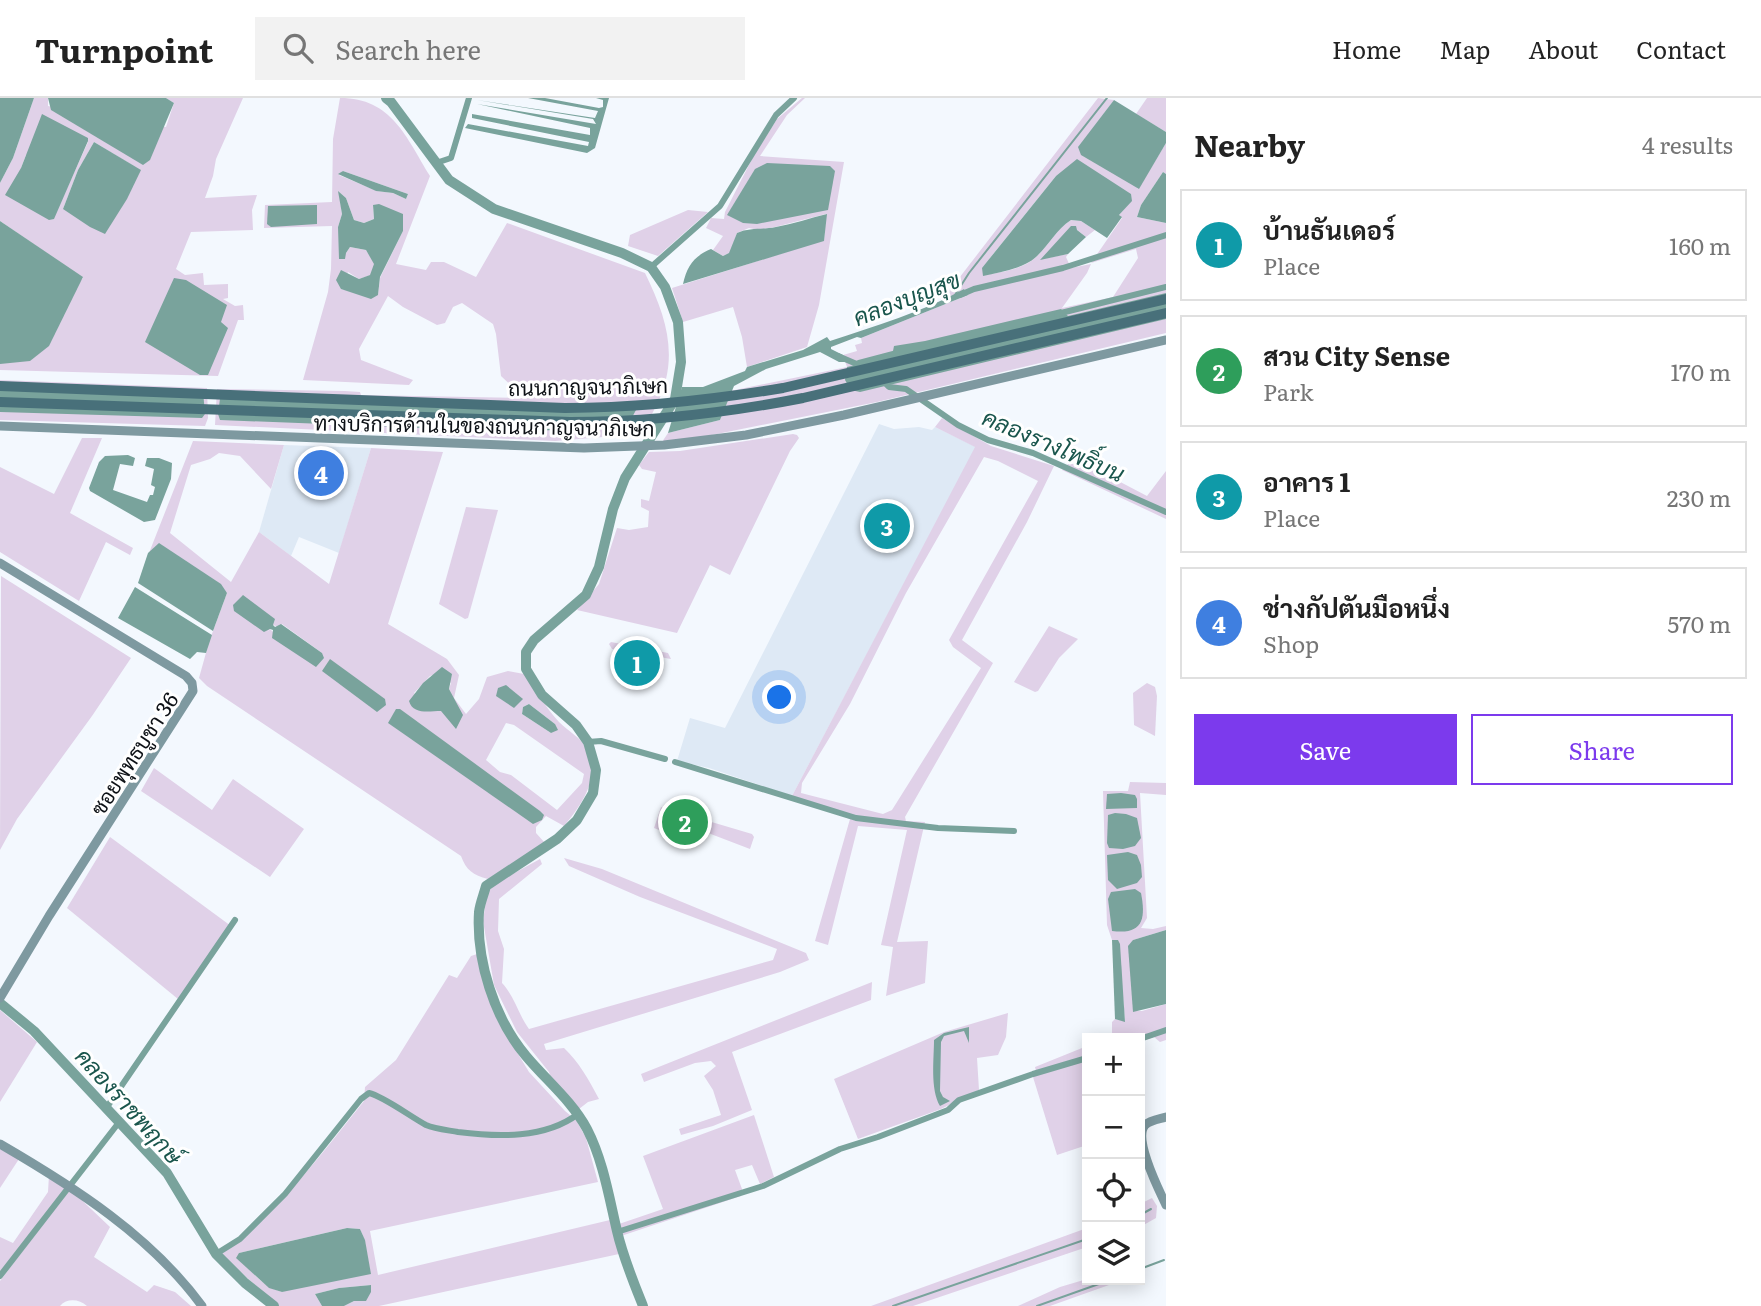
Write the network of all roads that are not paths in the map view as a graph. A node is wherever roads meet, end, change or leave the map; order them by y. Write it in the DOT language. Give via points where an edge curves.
graph roads {
  1 [pos="1166,299"];
  2 [pos="1166,313"];
  3 [pos="1166,340"];
  4 [pos="0,386"];
  5 [pos="0,402"];
  6 [pos="0,426"];
  7 [pos="0,563"];
  8 [pos="1,996"];
  9 [pos="1166,1117"];
  10 [pos="0,1144"];
  11 [pos="1166,1205"];
  12 [pos="202,1306"];
  1 -- 4 [label="highway, ถนนกาญจนาภิเษก" via="783,388 650,405 565,408"];
  2 -- 5 [label="highway, ถนนกาญจนาภิเษก" via="803,398 657,419 570,422"];
  3 -- 6 [label="main road, ทางบริการด้านในของถนนกาญจนาภิเษก" via="871,409 698,442 592,448"];
  7 -- 8 [label="main road, ซอยพุทธบูชา 36" via="186,676 193,691"];
  9 -- 11 [label="main road" via="1149,1122 1141,1136"];
  10 -- 12 [label="main road" via="98,1206 181,1278"];
}
